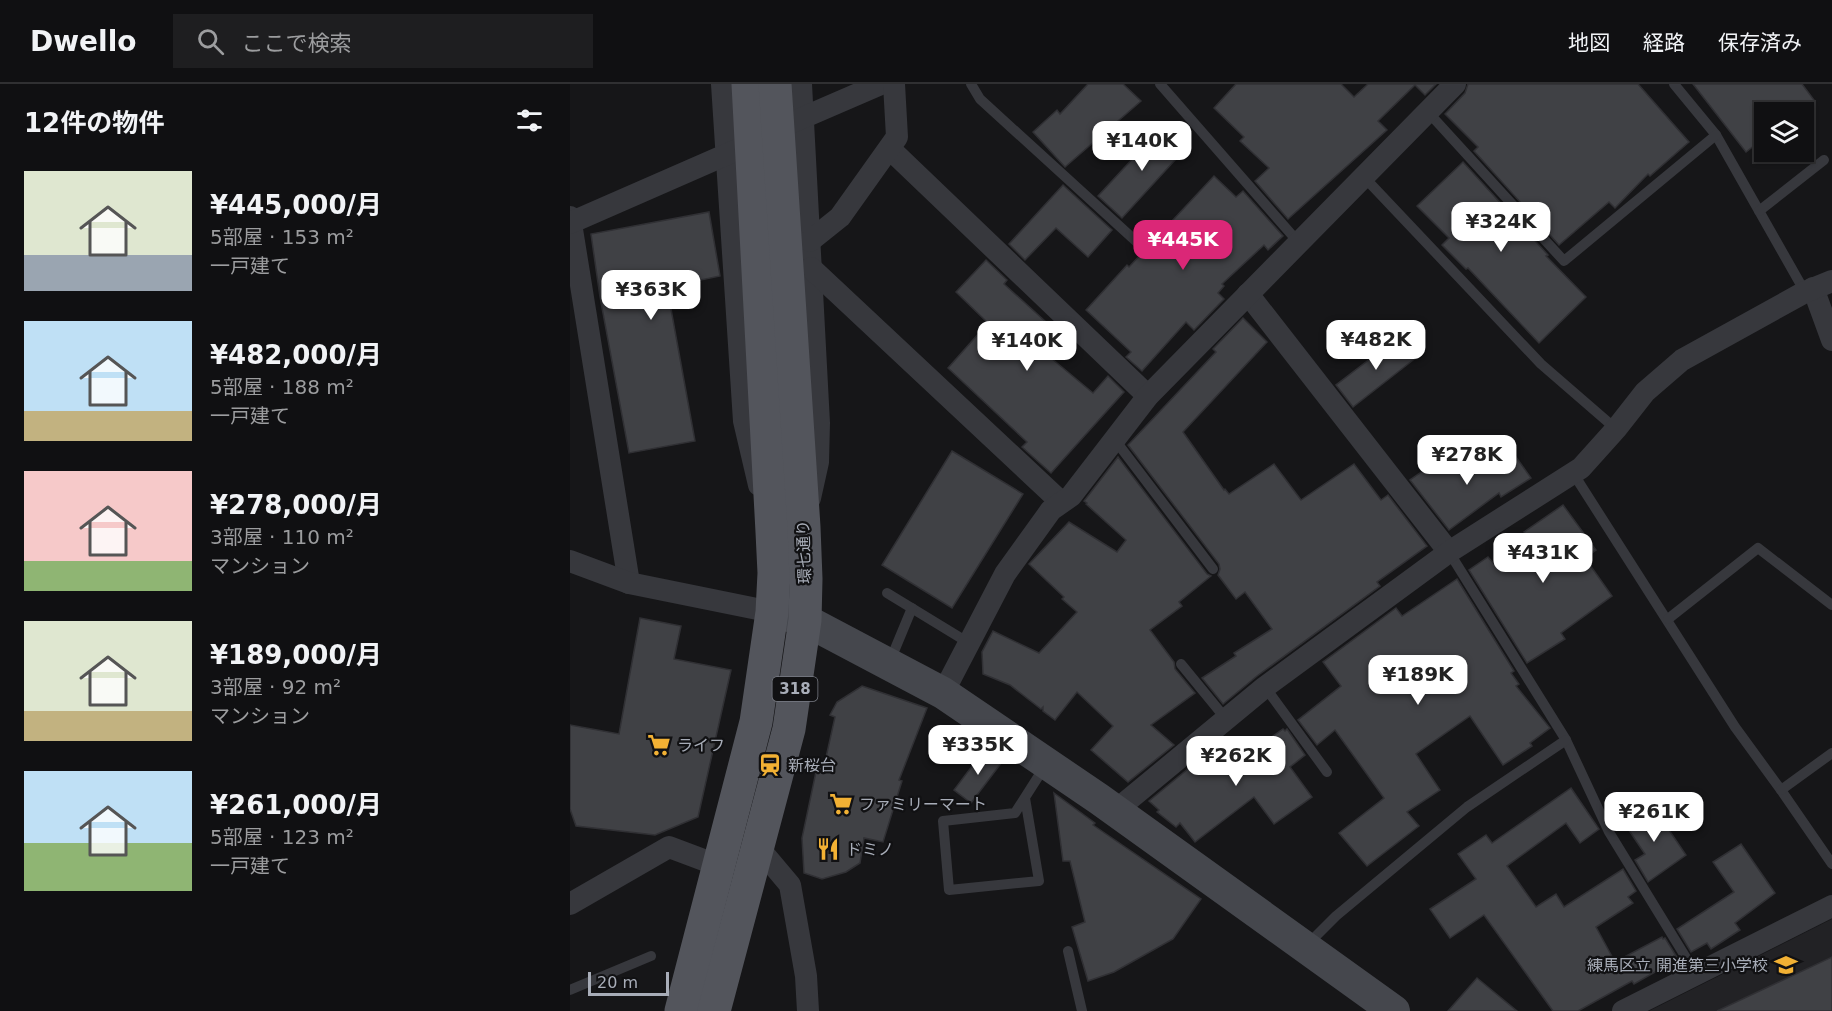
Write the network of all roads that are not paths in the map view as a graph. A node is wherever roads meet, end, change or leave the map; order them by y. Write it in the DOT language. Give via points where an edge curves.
graph roads {
  1 [pos="722,84"];
  2 [pos="748,84"];
  3 [pos="775,84"];
  4 [pos="801,84"];
  5 [pos="881,84"];
  6 [pos="894,84"];
  7 [pos="971,84"];
  8 [pos="1160,84"];
  9 [pos="1455,84"];
  10 [pos="1674,84"];
  11 [pos="1428,112"];
  12 [pos="804,117"];
  13 [pos="1716,135"];
  14 [pos="890,148"];
  15 [pos="726,155"];
  16 [pos="1824,160"];
  17 [pos="1364,177"];
  18 [pos="1759,211"];
  19 [pos="571,221"];
  20 [pos="810,241"];
  21 [pos="1299,243"];
  22 [pos="1139,244"];
  23 [pos="811,268"];
  24 [pos="1817,287"];
  25 [pos="1248,294"];
  26 [pos="1832,340"];
  27 [pos="778,361"];
  28 [pos="1148,396"];
  29 [pos="1616,429"];
  30 [pos="1115,440"];
  31 [pos="1573,473"];
  32 [pos="1061,502"];
  33 [pos="788,530"];
  34 [pos="1449,552"];
  35 [pos="570,561"];
  36 [pos="1213,569"];
  37 [pos="628,584"];
  38 [pos="887,593"];
  39 [pos="1832,605"];
  40 [pos="912,608"];
  41 [pos="772,612"];
  42 [pos="1668,619"];
  43 [pos="805,620"];
  44 [pos="969,643"];
  45 [pos="889,664"];
  46 [pos="1181,664"];
  47 [pos="1265,687"];
  48 [pos="943,693"];
  49 [pos="1226,719"];
  50 [pos="1566,740"];
  51 [pos="1832,753"];
  52 [pos="1047,764"];
  53 [pos="1326,772"];
  54 [pos="1781,790"];
  55 [pos="1025,798"];
  56 [pos="1115,811"];
  57 [pos="758,848"];
  58 [pos="1832,864"];
  59 [pos="717,865"];
  60 [pos="570,904"];
  61 [pos="1832,906"];
  62 [pos="1305,947"];
  63 [pos="1068,951"];
  64 [pos="651,956"];
  65 [pos="1696,974"];
  66 [pos="570,990"];
  67 [pos="681,1011"];
  68 [pos="714,1011"];
  69 [pos="808,1011"];
  70 [pos="1082,1011"];
  71 [pos="1395,1011"];
  72 [pos="1623,1011"];
  1 -- 15 [label="street"];
  2 -- 27 [label="main road, 環七通り / 318"];
  3 -- 27 [label="main road, 環七通り / 318"];
  4 -- 12 [label="street"];
  5 -- 12 [label="street"];
  6 -- 14 [label="street" via="897,137"];
  7 -- 22 [label="lane" via="980,99"];
  8 -- 21 [label="lane"];
  9 -- 11 [label="street"];
  10 -- 13 [label="lane"];
  11 -- 13 [label="lane" via="1564,261"];
  11 -- 17 [label="street"];
  12 -- 15 [label="street"];
  12 -- 20 [label="street"];
  13 -- 18 [label="lane"];
  14 -- 20 [label="street" via="840,217"];
  14 -- 28 [label="street"];
  15 -- 19 [label="street"];
  15 -- 33 [label="street" via="744,421 753,464"];
  16 -- 18 [label="lane"];
  17 -- 21 [label="street"];
  17 -- 29 [label="lane" via="1541,364"];
  18 -- 24 [label="lane"];
  19 -- 37 [label="street"];
  20 -- 23 [label="street"];
  21 -- 25 [label="street"];
  23 -- 32 [label="street"];
  23 -- 33 [label="street" via="818,462"];
  24 -- 26 [label="street"];
  24 -- 29 [label="street" via="1682,360 1645,392"];
  25 -- 28 [label="street"];
  25 -- 34 [label="street"];
  27 -- 33 [label="main road, 環七通り / 318"];
  28 -- 30 [label="street"];
  29 -- 31 [label="street"];
  30 -- 32 [label="street" via="1071,496"];
  30 -- 36 [label="lane"];
  31 -- 34 [label="street"];
  31 -- 42 [label="lane"];
  32 -- 44 [label="street" via="1005,574"];
  33 -- 41 [label="main road, 環七通り / 318" via="774,573"];
  33 -- 43 [label="main road, 環七通り / 318" via="806,579"];
  34 -- 47 [label="street"];
  34 -- 50 [label="lane"];
  35 -- 37 [label="street"];
  37 -- 41 [label="street"];
  38 -- 40 [label="lane"];
  39 -- 42 [label="lane" via="1758,548"];
  40 -- 44 [label="lane"];
  40 -- 45 [label="lane"];
  41 -- 43 [label="street"];
  41 -- 59 [label="main road, 環七通り / 318" via="756,722"];
  42 -- 54 [label="lane" via="1735,727"];
  43 -- 45 [label="street"];
  43 -- 57 [label="main road, 環七通り / 318" via="789,729"];
  44 -- 48 [label="street"];
  45 -- 48 [label="street"];
  46 -- 49 [label="lane"];
  47 -- 49 [label="street"];
  47 -- 53 [label="lane"];
  48 -- 52 [label="street"];
  49 -- 56 [label="street"];
  50 -- 62 [label="lane" via="1467,807 1336,916"];
  50 -- 65 [label="lane" via="1609,832"];
  51 -- 54 [label="lane"];
  52 -- 55 [label="lane"];
  52 -- 56 [label="street"];
  54 -- 58 [label="lane"];
  55 -- 55 [label="lane" via="1039,881 949,890 943,821 1016,813"];
  56 -- 62 [label="street"];
  57 -- 68 [label="main road, 環七通り / 318"];
  57 -- 69 [label="street" via="789,885 806,976"];
  59 -- 60 [label="street" via="669,847"];
  59 -- 67 [label="main road, 環七通り / 318"];
  61 -- 65 [label="street"];
  62 -- 71 [label="street"];
  63 -- 70 [label="lane"];
  64 -- 66 [label="lane"];
  65 -- 72 [label="street"];
}
